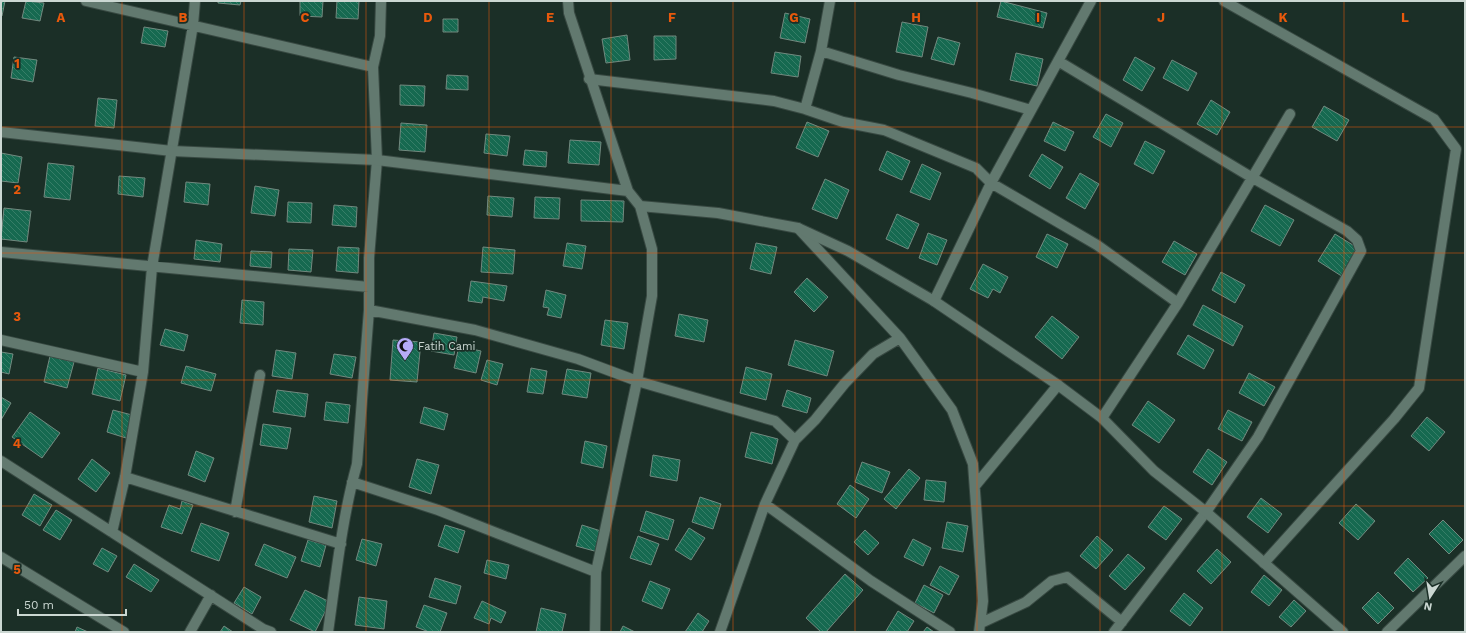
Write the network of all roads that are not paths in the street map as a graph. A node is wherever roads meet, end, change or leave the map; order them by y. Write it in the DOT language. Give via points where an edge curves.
graph roads {
  1 [pos="86,1"];
  2 [pos="194,1"];
  3 [pos="381,1"];
  4 [pos="568,1"];
  5 [pos="830,1"];
  6 [pos="1090,1"];
  7 [pos="1224,1"];
  8 [pos="193,25"];
  9 [pos="821,51"];
  10 [pos="1058,61"];
  11 [pos="373,67"];
  12 [pos="589,79"];
  13 [pos="805,109"];
  14 [pos="1031,110"];
  15 [pos="1290,114"];
  16 [pos="1,132"];
  17 [pos="172,152"];
  18 [pos="377,160"];
  19 [pos="1251,177"];
  20 [pos="991,184"];
  21 [pos="628,191"];
  22 [pos="640,206"];
  23 [pos="798,228"];
  24 [pos="1,252"];
  25 [pos="152,267"];
  26 [pos="369,287"];
  27 [pos="934,301"];
  28 [pos="1178,303"];
  29 [pos="369,310"];
  30 [pos="900,338"];
  31 [pos="1,340"];
  32 [pos="143,372"];
  33 [pos="260,375"];
  34 [pos="637,381"];
  35 [pos="1058,385"];
  36 [pos="1102,418"];
  37 [pos="796,440"];
  38 [pos="1,461"];
  39 [pos="125,477"];
  40 [pos="352,482"];
  41 [pos="975,486"];
  42 [pos="765,504"];
  43 [pos="235,512"];
  44 [pos="1206,512"];
  45 [pos="112,532"];
  46 [pos="341,544"];
  47 [pos="1465,556"];
  48 [pos="1,557"];
  49 [pos="1264,563"];
  50 [pos="596,572"];
  51 [pos="211,595"];
  52 [pos="1122,622"];
  53 [pos="980,628"];
  54 [pos="124,632"];
  55 [pos="190,632"];
  56 [pos="271,632"];
  57 [pos="328,632"];
  58 [pos="596,632"];
  59 [pos="720,632"];
  60 [pos="950,632"];
  61 [pos="1114,632"];
  62 [pos="1343,632"];
  63 [pos="1386,632"];
  1 -- 8 [label="street"];
  2 -- 8 [label="street"];
  3 -- 11 [label="street" via="380,36"];
  4 -- 12 [label="street" via="568,13"];
  5 -- 9 [label="street"];
  6 -- 10 [label="street"];
  7 -- 49 [label="street" via="1434,119 1456,149 1419,388"];
  8 -- 11 [label="street"];
  8 -- 17 [label="street"];
  9 -- 13 [label="street"];
  9 -- 14 [label="street" via="899,75"];
  10 -- 14 [label="street"];
  10 -- 19 [label="street"];
  11 -- 18 [label="street"];
  12 -- 13 [label="street" via="774,101"];
  12 -- 21 [label="street"];
  13 -- 20 [label="street" via="843,122 891,133 976,168"];
  14 -- 20 [label="street"];
  15 -- 19 [label="street"];
  16 -- 17 [label="street"];
  17 -- 18 [label="street"];
  17 -- 25 [label="street"];
  18 -- 21 [label="street"];
  18 -- 26 [label="street"];
  19 -- 28 [label="street"];
  19 -- 44 [label="street" via="1347,231 1357,240 1362,251 1258,437"];
  20 -- 27 [label="street"];
  20 -- 28 [label="street" via="1097,245"];
  21 -- 22 [label="street"];
  22 -- 23 [label="street" via="718,213"];
  22 -- 34 [label="street" via="652,249 652,296"];
  23 -- 27 [label="street" via="848,251"];
  23 -- 30 [label="street"];
  24 -- 25 [label="street"];
  25 -- 26 [label="street"];
  25 -- 32 [label="street"];
  26 -- 29 [label="street"];
  27 -- 35 [label="street"];
  28 -- 36 [label="street"];
  29 -- 34 [label="street" via="475,330 578,359"];
  29 -- 40 [label="street" via="357,464"];
  30 -- 37 [label="street" via="873,354"];
  30 -- 41 [label="street" via="952,410 972,464"];
  31 -- 32 [label="street"];
  32 -- 39 [label="street"];
  33 -- 43 [label="street"];
  34 -- 37 [label="street" via="775,421"];
  34 -- 50 [label="street"];
  35 -- 36 [label="street"];
  35 -- 41 [label="street"];
  36 -- 44 [label="street" via="1154,471"];
  37 -- 42 [label="street"];
  38 -- 45 [label="street"];
  39 -- 43 [label="street"];
  39 -- 45 [label="street"];
  40 -- 46 [label="street"];
  40 -- 50 [label="street" via="438,510"];
  41 -- 53 [label="street" via="983,600"];
  42 -- 59 [label="street"];
  42 -- 60 [label="street" via="871,581"];
  43 -- 46 [label="street"];
  44 -- 49 [label="street"];
  44 -- 52 [label="street"];
  45 -- 51 [label="street"];
  46 -- 57 [label="street"];
  47 -- 63 [label="street"];
  48 -- 54 [label="street"];
  49 -- 62 [label="street"];
  50 -- 58 [label="street"];
  51 -- 55 [label="street"];
  51 -- 56 [label="street"];
  52 -- 53 [label="street" via="1067,577 1052,581 1026,602"];
  52 -- 61 [label="street"];
}
